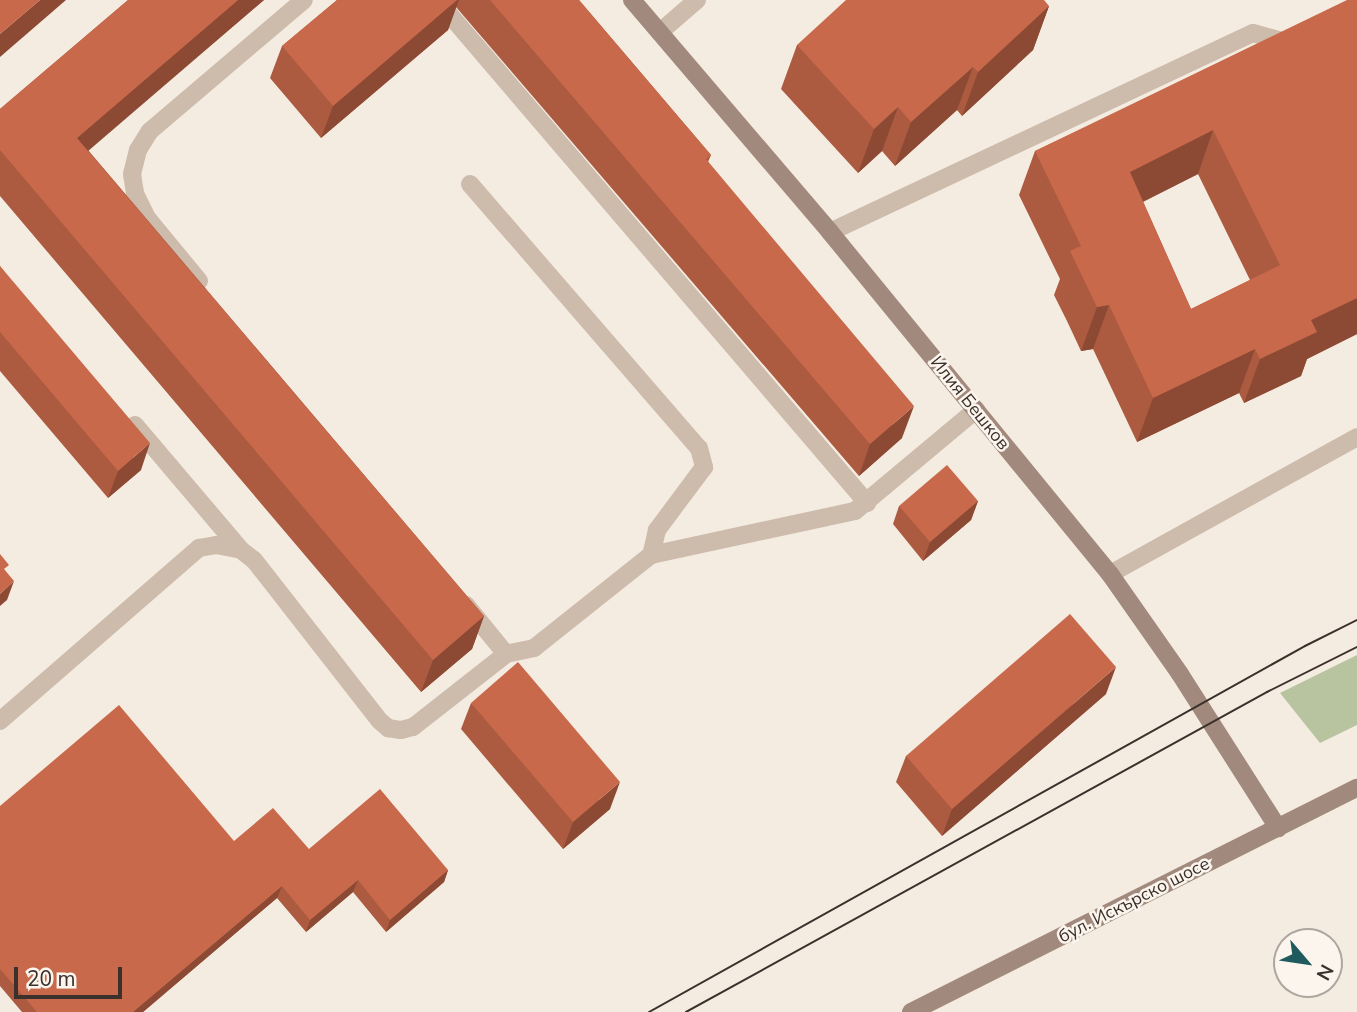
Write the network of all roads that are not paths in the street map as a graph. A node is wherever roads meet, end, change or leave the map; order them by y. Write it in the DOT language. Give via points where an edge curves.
graph roads {
  1 [pos="304,0"];
  2 [pos="437,0"];
  3 [pos="632,0"];
  4 [pos="697,0"];
  5 [pos="660,32"];
  6 [pos="1307,39"];
  7 [pos="470,184"];
  8 [pos="830,232"];
  9 [pos="208,293"];
  10 [pos="976,410"];
  11 [pos="125,414"];
  12 [pos="1357,437"];
  13 [pos="867,503"];
  14 [pos="241,550"];
  15 [pos="651,555"];
  16 [pos="1110,574"];
  17 [pos="453,590"];
  18 [pos="506,654"];
  19 [pos="0,722"];
  20 [pos="1357,788"];
  21 [pos="1278,828"];
  22 [pos="911,1012"];
  1 -- 9 [label="street" via="150,131 138,149 132,174 147,218"];
  2 -- 13 [label="street"];
  3 -- 5 [label="street, Илия Бешков"];
  4 -- 5 [label="street"];
  5 -- 8 [label="street, Илия Бешков"];
  6 -- 8 [label="street" via="1294,44 1253,33"];
  7 -- 15 [label="street" via="699,448 704,467 657,530"];
  8 -- 10 [label="street, Илия Бешков"];
  10 -- 13 [label="street"];
  10 -- 16 [label="street, Илия Бешков"];
  11 -- 14 [label="street"];
  12 -- 16 [label="street"];
  13 -- 15 [label="street" via="837,516"];
  14 -- 18 [label="street" via="254,560 388,728 413,727"];
  14 -- 19 [label="street" via="216,545 199,548"];
  15 -- 18 [label="street" via="534,648"];
  16 -- 21 [label="street, Илия Бешков"];
  17 -- 18 [label="street"];
  20 -- 21 [label="street, бул. Искърско шосе"];
  21 -- 22 [label="street, бул. Искърско шосе"];
}
